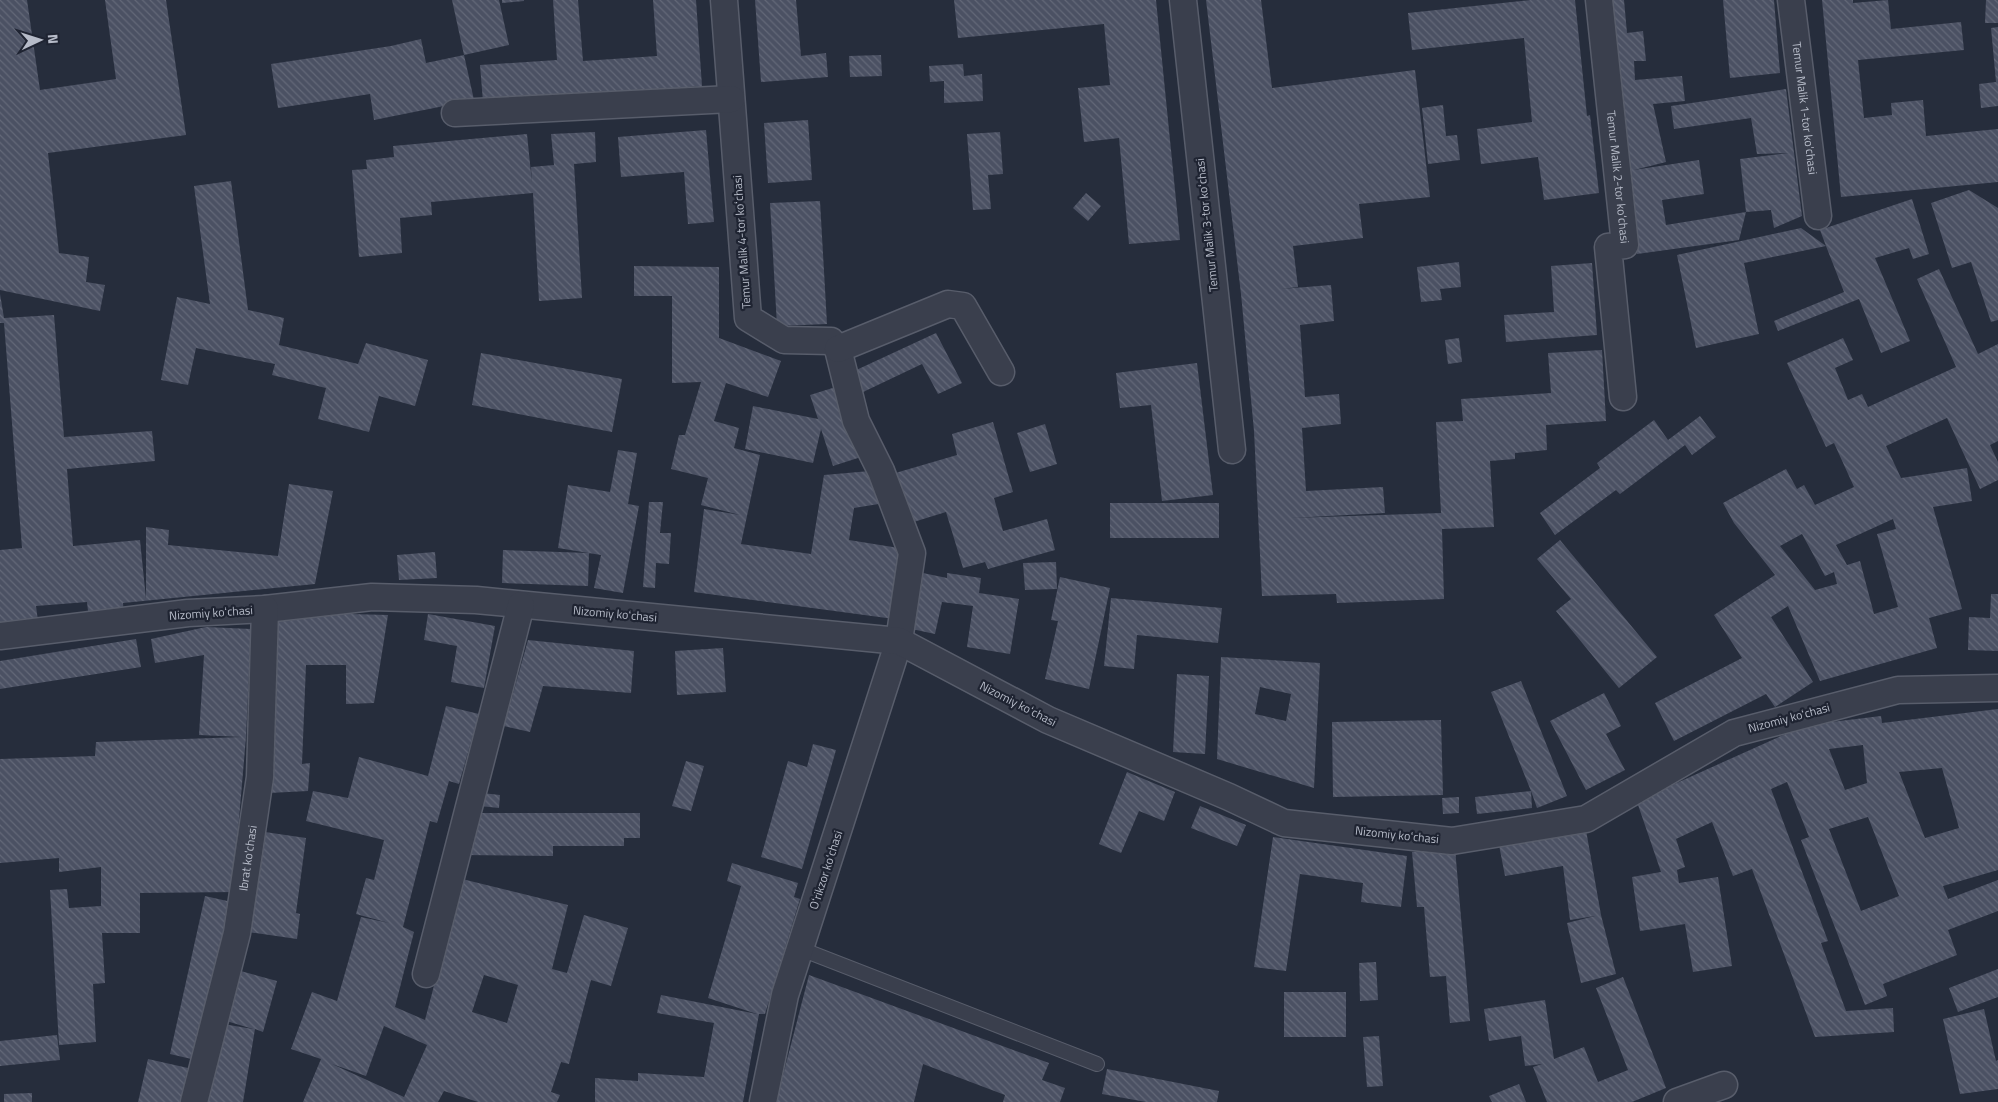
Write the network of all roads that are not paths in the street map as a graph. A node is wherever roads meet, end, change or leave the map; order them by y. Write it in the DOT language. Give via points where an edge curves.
graph roads {
  1 [pos="724,0"];
  2 [pos="1183,0"];
  3 [pos="1599,0"];
  4 [pos="1791,0"];
  5 [pos="731,99"];
  6 [pos="455,113"];
  7 [pos="1818,216"];
  8 [pos="838,349"];
  9 [pos="1000,372"];
  10 [pos="1622,397"];
  11 [pos="1232,450"];
  12 [pos="521,605"];
  13 [pos="264,609"];
  14 [pos="0,636"];
  15 [pos="899,641"];
  16 [pos="1998,688"];
  17 [pos="801,949"];
  18 [pos="426,974"];
  19 [pos="1097,1064"];
  20 [pos="1724,1085"];
  21 [pos="194,1102"];
  22 [pos="763,1102"];
  23 [pos="1677,1102"];
  1 -- 5 [label="street, Temur Malik 4-tor koʻchasi"];
  2 -- 11 [label="street, Temur Malik 3-tor koʻchasi"];
  3 -- 10 [label="street, Temur Malik 2-tor ko‘chasi" via="1625,245 1608,247"];
  4 -- 7 [label="street, Temur Malik 1-tor ko‘chasi"];
  5 -- 6 [label="street"];
  5 -- 8 [label="street, Temur Malik 4-tor koʻchasi" via="748,318 784,340 830,341"];
  8 -- 9 [label="street" via="948,304 963,306"];
  8 -- 15 [label="street" via="856,421 881,471 912,553"];
  12 -- 13 [label="street, Nizomiy koʻchasi" via="476,600 372,598"];
  12 -- 15 [label="street, Nizomiy koʻchasi"];
  12 -- 18 [label="street"];
  13 -- 14 [label="street, Nizomiy koʻchasi" via="188,613"];
  13 -- 21 [label="street, Ibrat ko'chasi" via="260,777 237,933"];
  15 -- 16 [label="street, Nizomiy koʻchasi" via="1048,720 1284,823 1452,841 1586,819 1734,733 1898,690"];
  15 -- 17 [label="street, Oʻrikzor koʻchasi"];
  17 -- 19 [label="lane"];
  17 -- 22 [label="street, Oʻrikzor koʻchasi" via="785,995"];
  20 -- 23 [label="street"];
}
